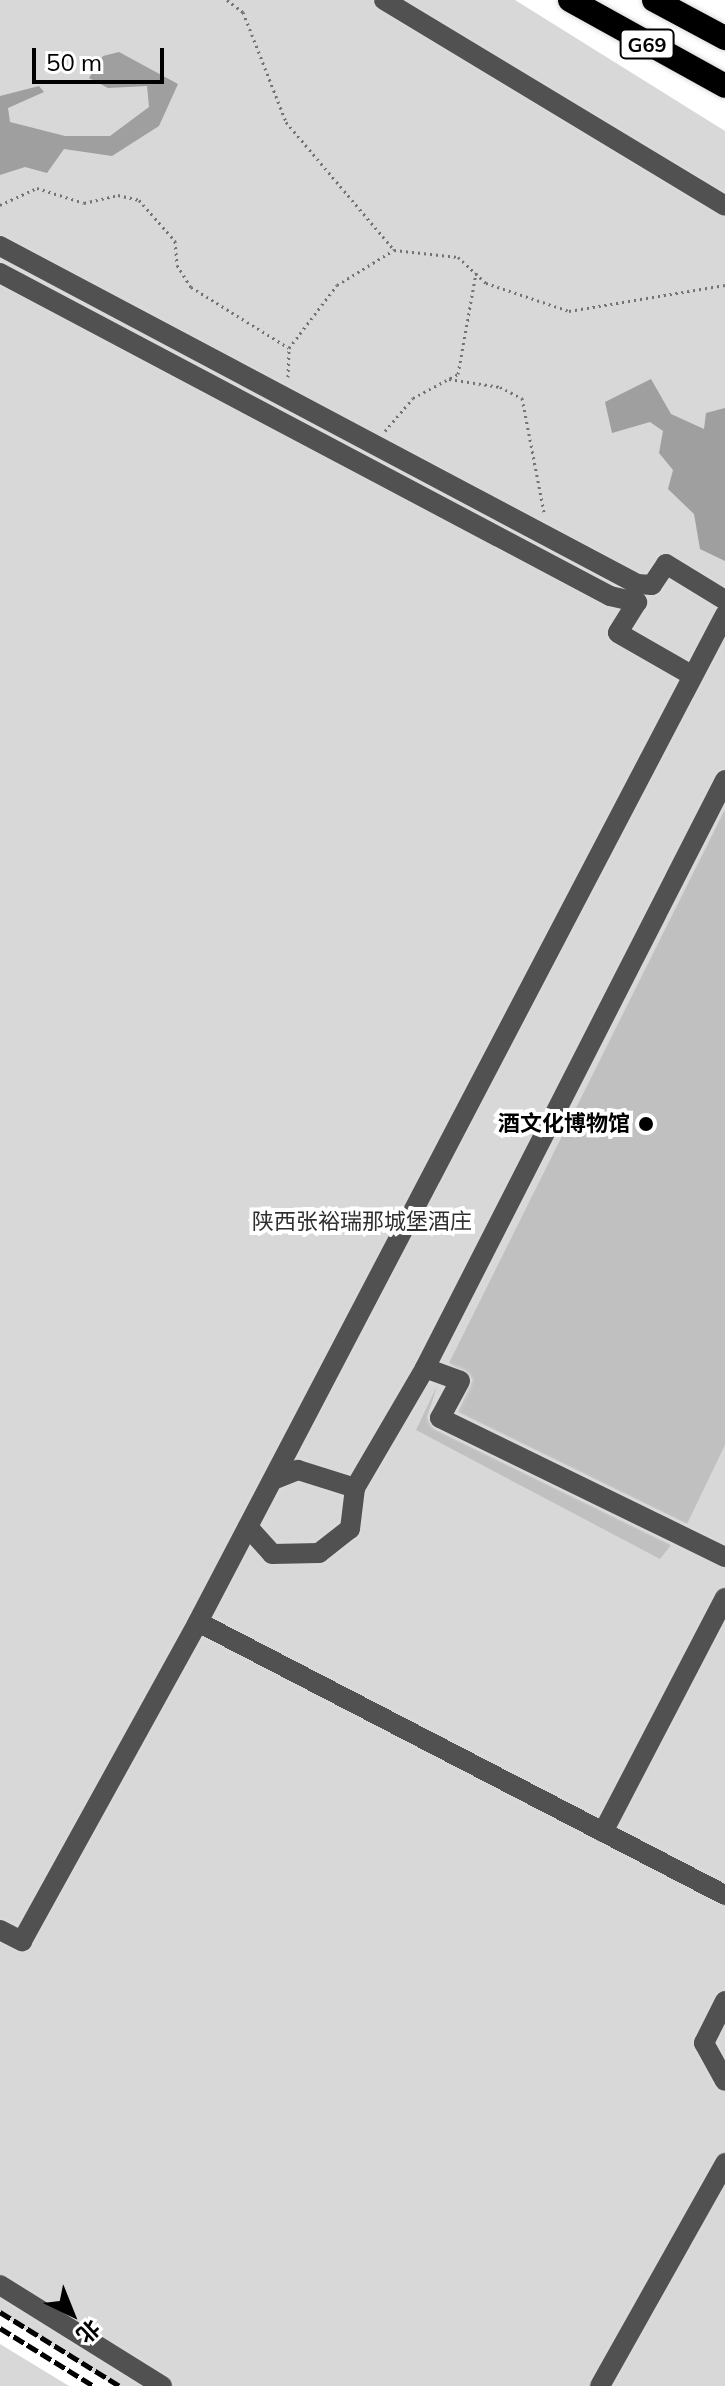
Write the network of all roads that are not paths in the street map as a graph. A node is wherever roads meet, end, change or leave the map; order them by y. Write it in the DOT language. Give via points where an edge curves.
graph roads {
  1 [pos="384,0"];
  2 [pos="570,0"];
  3 [pos="654,0"];
  4 [pos="725,38"];
  5 [pos="725,86"];
  6 [pos="725,206"];
  7 [pos="0,246"];
  8 [pos="0,273"];
  9 [pos="725,600"];
  10 [pos="725,615"];
  11 [pos="693,676"];
  12 [pos="725,780"];
  13 [pos="425,1368"];
  14 [pos="273,1480"];
  15 [pos="355,1488"];
  16 [pos="248,1527"];
  17 [pos="725,1557"];
  18 [pos="725,1598"];
  19 [pos="198,1622"];
  20 [pos="603,1832"];
  21 [pos="725,1895"];
  22 [pos="0,1930"];
  23 [pos="725,2001"];
  24 [pos="725,2081"];
  25 [pos="725,2163"];
  26 [pos="0,2285"];
  27 [pos="162,2386"];
  28 [pos="600,2386"];
  1 -- 6 [label="lane"];
  2 -- 5 [label="highway, G69"];
  3 -- 4 [label="highway, G69"];
  7 -- 9 [label="lane" via="637,584 652,585 666,564"];
  8 -- 11 [label="lane" via="610,596 637,602 618,633"];
  10 -- 11 [label="lane"];
  11 -- 14 [label="lane"];
  12 -- 13 [label="lane"];
  13 -- 15 [label="lane"];
  13 -- 17 [label="lane" via="460,1381 440,1418"];
  14 -- 15 [label="lane" via="298,1470"];
  14 -- 16 [label="lane"];
  15 -- 16 [label="lane" via="350,1529 319,1553 272,1554"];
  16 -- 19 [label="lane"];
  18 -- 20 [label="lane"];
  19 -- 20 [label="lane"];
  19 -- 22 [label="lane" via="22,1941"];
  20 -- 21 [label="lane"];
  23 -- 24 [label="lane" via="704,2043"];
  25 -- 28 [label="lane"];
  26 -- 27 [label="lane"];
}
